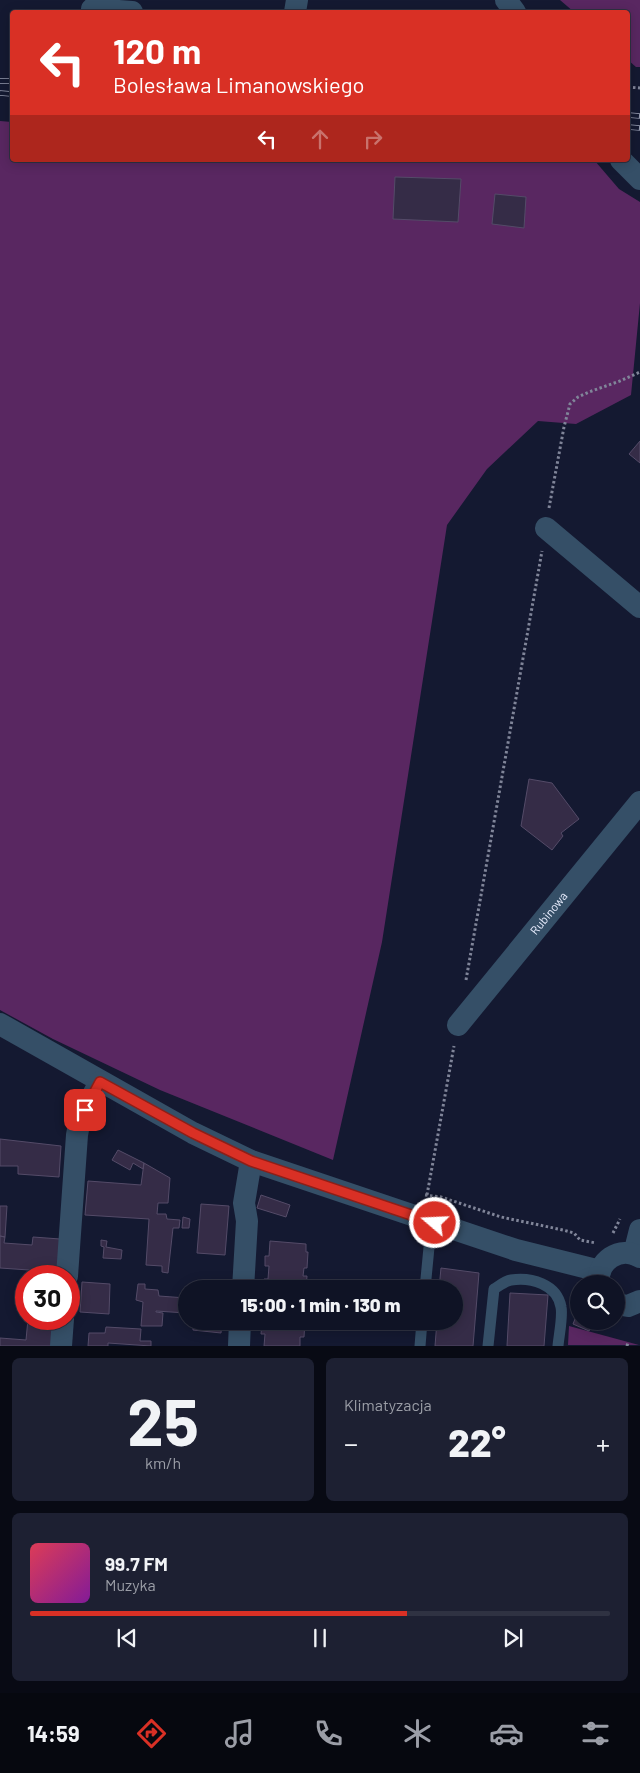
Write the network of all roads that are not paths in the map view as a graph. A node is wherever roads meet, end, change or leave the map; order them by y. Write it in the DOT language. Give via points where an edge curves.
graph roads {
  1 [pos="623,162"];
  2 [pos="640,179"];
  3 [pos="546,528"];
  4 [pos="640,607"];
  5 [pos="640,802"];
  6 [pos="0,1024"];
  7 [pos="458,1025"];
  8 [pos="100,1082"];
  9 [pos="251,1161"];
  10 [pos="435,1223"];
  11 [pos="640,1230"];
  12 [pos="637,1256"];
  13 [pos="67,1265"];
  14 [pos="594,1275"];
  15 [pos="601,1275"];
  16 [pos="244,1280"];
  17 [pos="426,1280"];
  18 [pos="640,1301"];
  19 [pos="625,1306"];
  20 [pos="63,1330"];
  21 [pos="240,1330"];
  22 [pos="421,1330"];
  23 [pos="62,1346"];
  24 [pos="239,1346"];
  25 [pos="420,1346"];
  26 [pos="488,1346"];
  27 [pos="558,1346"];
  1 -- 2 [label="street"];
  3 -- 4 [label="street"];
  5 -- 7 [label="street, Rubinowa"];
  6 -- 8 [label="street"];
  8 -- 9 [label="street"];
  8 -- 13 [label="street" via="78,1127"];
  9 -- 10 [label="street"];
  9 -- 16 [label="street" via="244,1202 248,1221"];
  10 -- 14 [label="street"];
  10 -- 17 [label="lane" via="430,1237"];
  11 -- 12 [label="street"];
  12 -- 15 [label="street" via="624,1252 613,1255 605,1262"];
  18 -- 19 [label="street"];
  20 -- 23 [label="street"];
  21 -- 24 [label="street"];
  22 -- 25 [label="lane"];
  26 -- 27 [label="lane" via="494,1289 509,1280 526,1280 552,1289 561,1306"];
}
